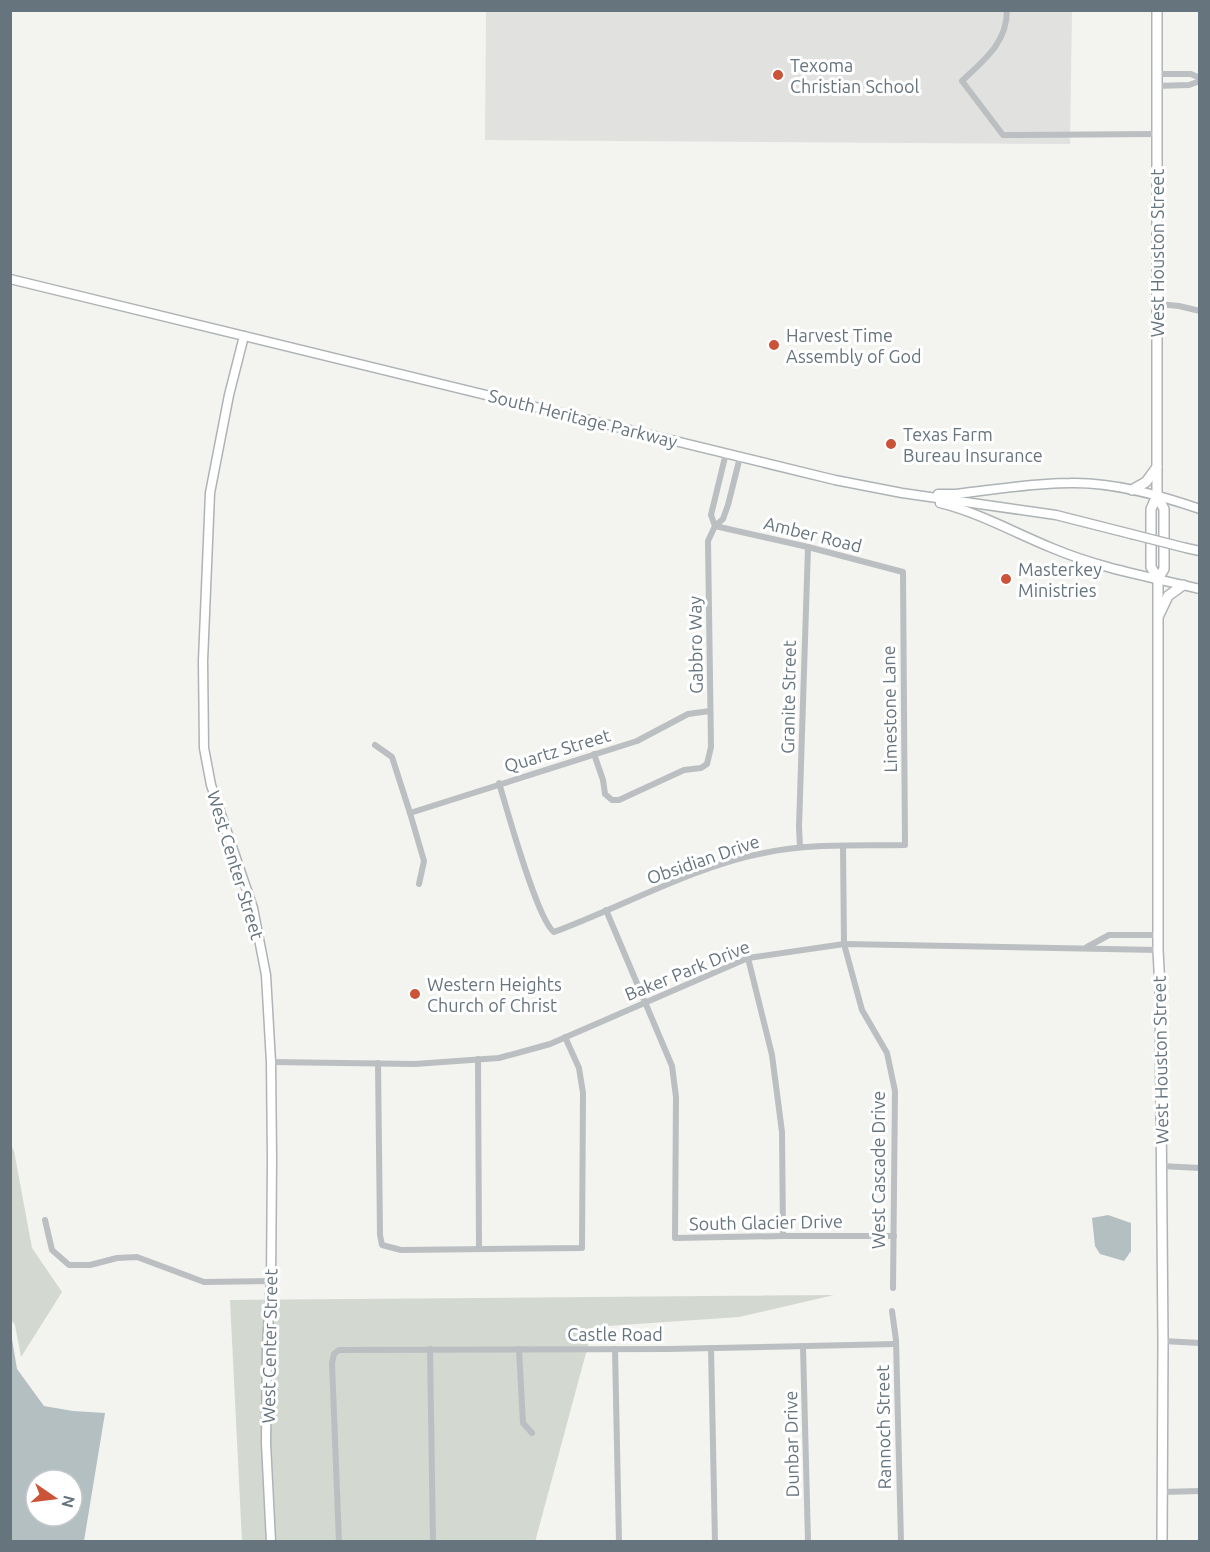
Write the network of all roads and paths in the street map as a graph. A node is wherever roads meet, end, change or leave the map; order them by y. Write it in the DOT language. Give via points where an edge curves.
graph roads {
  1 [pos="1007,10"];
  2 [pos="1157,10"];
  3 [pos="1156,74"];
  4 [pos="1200,80"];
  5 [pos="1156,86"];
  6 [pos="1156,134"];
  7 [pos="10,279"];
  8 [pos="1158,304"];
  9 [pos="1200,311"];
  10 [pos="244,336"];
  11 [pos="726,453"];
  12 [pos="740,457"];
  13 [pos="1157,467"];
  14 [pos="1132,490"];
  15 [pos="902,493"];
  16 [pos="1157,496"];
  17 [pos="1200,509"];
  18 [pos="715,526"];
  19 [pos="808,547"];
  20 [pos="1200,551"];
  21 [pos="903,573"];
  22 [pos="1158,579"];
  23 [pos="1183,585"];
  24 [pos="1200,589"];
  25 [pos="1158,618"];
  26 [pos="710,711"];
  27 [pos="375,745"];
  28 [pos="594,754"];
  29 [pos="499,783"];
  30 [pos="410,813"];
  31 [pos="905,845"];
  32 [pos="843,846"];
  33 [pos="800,847"];
  34 [pos="419,884"];
  35 [pos="606,910"];
  36 [pos="1158,935"];
  37 [pos="844,944"];
  38 [pos="1084,948"];
  39 [pos="1158,950"];
  40 [pos="748,958"];
  41 [pos="645,1002"];
  42 [pos="565,1037"];
  43 [pos="478,1059"];
  44 [pos="271,1062"];
  45 [pos="378,1064"];
  46 [pos="1161,1166"];
  47 [pos="1200,1168"];
  48 [pos="45,1220"];
  49 [pos="783,1236"];
  50 [pos="894,1236"];
  51 [pos="479,1249"];
  52 [pos="271,1281"];
  53 [pos="893,1288"];
  54 [pos="892,1311"];
  55 [pos="1163,1341"];
  56 [pos="1200,1343"];
  57 [pos="896,1344"];
  58 [pos="804,1346"];
  59 [pos="711,1348"];
  60 [pos="430,1349"];
  61 [pos="519,1349"];
  62 [pos="615,1349"];
  63 [pos="532,1433"];
  64 [pos="1200,1491"];
  65 [pos="1162,1492"];
  66 [pos="271,1542"];
  67 [pos="339,1542"];
  68 [pos="433,1542"];
  69 [pos="619,1542"];
  70 [pos="715,1542"];
  71 [pos="808,1542"];
  72 [pos="901,1542"];
  73 [pos="1162,1542"];
  1 -- 6 [label="street" via="997,47 962,81 1004,135"];
  2 -- 3 [label="main road, West Houston Street"];
  3 -- 4 [label="street" via="1191,74"];
  3 -- 5 [label="main road, West Houston Street"];
  4 -- 5 [label="street" via="1189,85"];
  5 -- 6 [label="main road, West Houston Street"];
  6 -- 8 [label="main road, West Houston Street"];
  7 -- 10 [label="main road, South Heritage Parkway"];
  8 -- 9 [label="street"];
  8 -- 13 [label="main road, West Houston Street"];
  10 -- 11 [label="main road, South Heritage Parkway"];
  10 -- 44 [label="main road, West Center Street" via="210,493 203,661 204,748 211,785 253,908 266,975"];
  11 -- 12 [label="main road, South Heritage Parkway"];
  11 -- 18 [label="street, Gabbro Way" via="711,515"];
  12 -- 15 [label="main road, South Heritage Parkway"];
  12 -- 18 [label="street, Gabbro Way" via="723,519"];
  13 -- 14 [label="main road" via="1146,482"];
  13 -- 16 [label="main road, West Houston Street"];
  14 -- 15 [label="main road" via="1071,483 956,494"];
  14 -- 16 [label="main road"];
  15 -- 20 [label="main road, South Heritage Parkway, bridge" via="1056,515"];
  15 -- 22 [label="main road" via="974,514 1078,558"];
  16 -- 17 [label="main road"];
  16 -- 22 [label="main road, West Houston Street" via="1151,509 1151,567"];
  18 -- 19 [label="street, Amber Road"];
  18 -- 26 [label="street, Gabbro Way" via="708,541"];
  19 -- 21 [label="street, Amber Road"];
  19 -- 33 [label="street, Granite Street"];
  21 -- 31 [label="street, Limestone Lane"];
  22 -- 23 [label="main road"];
  22 -- 25 [label="main road, West Houston Street"];
  23 -- 24 [label="main road"];
  23 -- 25 [label="main road" via="1168,596"];
  25 -- 36 [label="main road, West Houston Street"];
  26 -- 28 [label="street, Quartz Street" via="687,714 637,741"];
  26 -- 28 [label="street, Gabbro Way" via="711,747 707,764 684,770 619,800 605,794"];
  27 -- 30 [label="street" via="392,757"];
  28 -- 29 [label="street, Quartz Street"];
  29 -- 30 [label="street, Quartz Street"];
  29 -- 35 [label="street, Obsidian Drive" via="548,927 554,932"];
  30 -- 34 [label="street" via="424,861"];
  31 -- 32 [label="street, Obsidian Drive"];
  32 -- 33 [label="street, Obsidian Drive"];
  32 -- 37 [label="street, West Cascade Drive"];
  33 -- 35 [label="street, Obsidian Drive" via="730,862"];
  35 -- 41 [label="street"];
  36 -- 38 [label="street" via="1109,935"];
  36 -- 39 [label="main road, West Houston Street"];
  37 -- 38 [label="street, Baker Park Drive"];
  37 -- 40 [label="street, Baker Park Drive"];
  37 -- 50 [label="street, West Cascade Drive" via="862,1010 887,1053 895,1091"];
  38 -- 39 [label="street, Baker Park Drive"];
  39 -- 46 [label="main road, West Houston Street"];
  40 -- 41 [label="street, Baker Park Drive"];
  40 -- 49 [label="street" via="772,1055 782,1132"];
  41 -- 42 [label="street, Baker Park Drive"];
  41 -- 49 [label="street, South Glacier Drive" via="672,1066 676,1097 675,1238"];
  42 -- 43 [label="street, Baker Park Drive" via="499,1058"];
  42 -- 51 [label="street" via="579,1068 582,1093 582,1248"];
  43 -- 45 [label="street, Baker Park Drive"];
  43 -- 51 [label="street"];
  44 -- 45 [label="street, Baker Park Drive"];
  44 -- 52 [label="main road, West Center Street"];
  45 -- 51 [label="street" via="382,1245 401,1250"];
  46 -- 47 [label="street"];
  46 -- 55 [label="main road, West Houston Street"];
  48 -- 52 [label="street" via="52,1250 69,1265 137,1257 204,1282"];
  49 -- 50 [label="street, South Glacier Drive"];
  50 -- 53 [label="street, West Cascade Drive"];
  52 -- 66 [label="main road, West Center Street" via="267,1443"];
  54 -- 57 [label="street, Rannoch Street"];
  55 -- 56 [label="street"];
  55 -- 65 [label="main road, West Houston Street"];
  57 -- 58 [label="street, Castle Road"];
  57 -- 72 [label="street, Rannoch Street"];
  58 -- 59 [label="street, Castle Road"];
  58 -- 71 [label="street, Dunbar Drive"];
  59 -- 62 [label="street, Castle Road"];
  59 -- 70 [label="street"];
  60 -- 61 [label="street, Castle Road"];
  60 -- 67 [label="street, Castle Road" via="346,1349 334,1354"];
  60 -- 68 [label="street"];
  61 -- 62 [label="street, Castle Road"];
  61 -- 63 [label="street" via="523,1423"];
  62 -- 69 [label="street"];
  64 -- 65 [label="street"];
  65 -- 73 [label="main road, West Houston Street"];
}
